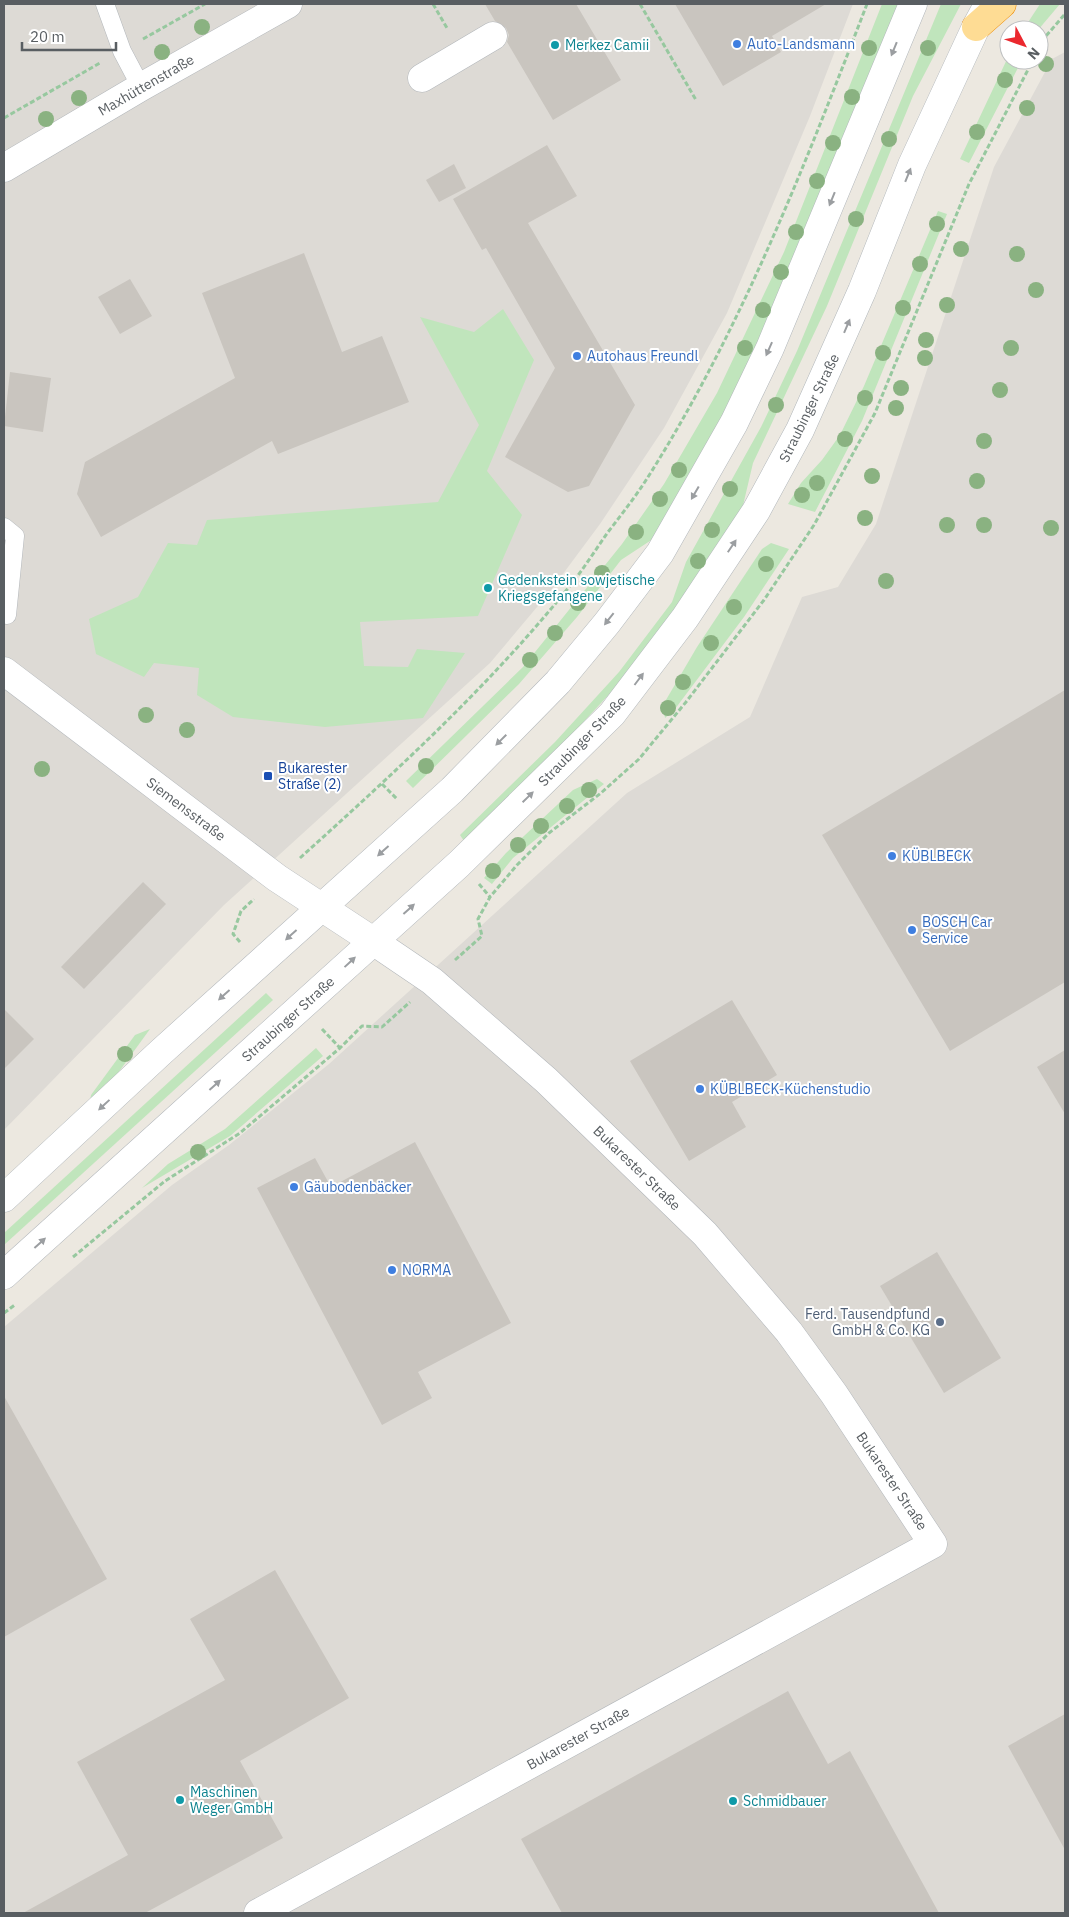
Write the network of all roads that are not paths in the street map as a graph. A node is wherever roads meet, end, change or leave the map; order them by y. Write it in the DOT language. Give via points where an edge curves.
graph roads {
  1 [pos="105,4"];
  2 [pos="288,4"];
  3 [pos="913,4"];
  4 [pos="1002,4"];
  5 [pos="983,15"];
  6 [pos="494,36"];
  7 [pos="422,78"];
  8 [pos="141,87"];
  9 [pos="4,168"];
  10 [pos="4,528"];
  11 [pos="7,615"];
  12 [pos="4,671"];
  13 [pos="321,907"];
  14 [pos="373,941"];
  15 [pos="4,1198"];
  16 [pos="4,1275"];
  17 [pos="258,1913"];
  1 -- 8 [label="lane" via="122,51"];
  2 -- 8 [label="main road, Maxhüttenstraße"];
  3 -- 13 [label="main road, one-way" via="770,348 734,423 660,553 558,682 452,790"];
  4 -- 5 [label="highway"];
  14 -- 5 [label="main road, Straubinger Straße, one-way" via="459,864 612,714 685,618 756,511 830,366 912,165"];
  6 -- 7 [label="main road"];
  8 -- 9 [label="main road, Maxhüttenstraße"];
  10 -- 11 [label="lane" via="15,536"];
  12 -- 13 [label="main road, Siemensstraße" via="277,878"];
  13 -- 14 [label="main road, Siemensstraße"];
  13 -- 15 [label="main road, one-way"];
  16 -- 14 [label="main road, Straubinger Straße, one-way"];
  14 -- 17 [label="main road, Bukarester Straße" via="432,981 546,1080 705,1234 790,1332 933,1544"];
}
